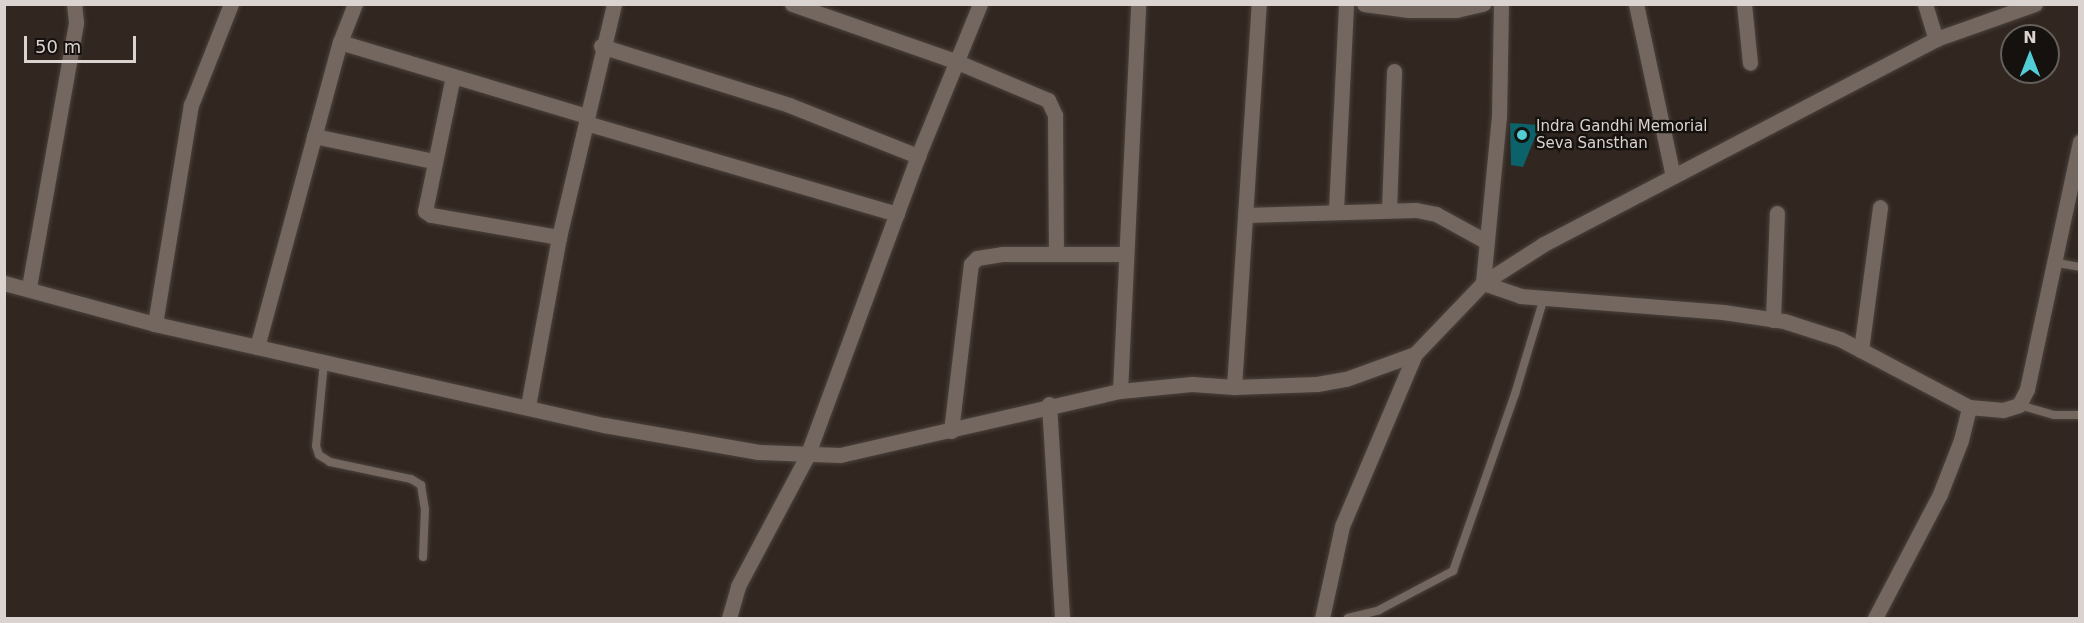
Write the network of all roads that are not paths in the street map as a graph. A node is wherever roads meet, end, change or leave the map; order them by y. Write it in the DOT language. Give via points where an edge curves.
graph roads {
  1 [pos="74,4"];
  2 [pos="231,4"];
  3 [pos="355,4"];
  4 [pos="614,4"];
  5 [pos="980,4"];
  6 [pos="1138,4"];
  7 [pos="1258,4"];
  8 [pos="1346,4"];
  9 [pos="1364,4"];
  10 [pos="1483,4"];
  11 [pos="1501,4"];
  12 [pos="1636,4"];
  13 [pos="1743,4"];
  14 [pos="1925,4"];
  15 [pos="2035,4"];
  16 [pos="794,5"];
  17 [pos="1456,7"];
  18 [pos="1409,8"];
  19 [pos="830,11"];
  20 [pos="1936,39"];
  21 [pos="340,42"];
  22 [pos="601,46"];
  23 [pos="955,62"];
  24 [pos="1750,63"];
  25 [pos="1394,71"];
  26 [pos="453,76"];
  27 [pos="586,120"];
  28 [pos="314,136"];
  29 [pos="2079,142"];
  30 [pos="918,156"];
  31 [pos="433,161"];
  32 [pos="1673,176"];
  33 [pos="1880,207"];
  34 [pos="1336,210"];
  35 [pos="1389,210"];
  36 [pos="1778,213"];
  37 [pos="897,214"];
  38 [pos="1245,215"];
  39 [pos="559,237"];
  40 [pos="1487,242"];
  41 [pos="1056,254"];
  42 [pos="1126,254"];
  43 [pos="2052,262"];
  44 [pos="2079,267"];
  45 [pos="4,282"];
  46 [pos="1483,283"];
  47 [pos="29,287"];
  48 [pos="1544,298"];
  49 [pos="1773,320"];
  50 [pos="155,324"];
  51 [pos="257,347"];
  52 [pos="1861,350"];
  53 [pos="1415,354"];
  54 [pos="324,362"];
  55 [pos="1234,387"];
  56 [pos="1120,391"];
  57 [pos="1049,404"];
  58 [pos="2019,405"];
  59 [pos="528,406"];
  60 [pos="1969,406"];
  61 [pos="2079,415"];
  62 [pos="951,431"];
  63 [pos="807,456"];
  64 [pos="423,557"];
  65 [pos="729,618"];
  66 [pos="1062,618"];
  67 [pos="1322,618"];
  68 [pos="1348,618"];
  69 [pos="1875,618"];
  1 -- 47 [label="street" via="76,22"];
  2 -- 50 [label="street" via="191,105"];
  3 -- 21 [label="street"];
  4 -- 22 [label="street"];
  5 -- 23 [label="street"];
  6 -- 42 [label="street"];
  7 -- 38 [label="street"];
  8 -- 34 [label="street"];
  9 -- 18 [label="street"];
  10 -- 17 [label="street"];
  11 -- 40 [label="street" via="1498,116"];
  12 -- 32 [label="street"];
  13 -- 24 [label="street"];
  14 -- 20 [label="street"];
  15 -- 20 [label="street"];
  16 -- 19 [label="street"];
  17 -- 18 [label="street"];
  19 -- 23 [label="street"];
  20 -- 32 [label="street"];
  21 -- 26 [label="street"];
  21 -- 28 [label="street"];
  22 -- 27 [label="street"];
  22 -- 30 [label="street" via="813,113"];
  23 -- 30 [label="street"];
  23 -- 41 [label="street" via="1053,105"];
  25 -- 35 [label="street"];
  26 -- 27 [label="street"];
  26 -- 31 [label="street"];
  27 -- 37 [label="street"];
  27 -- 39 [label="street"];
  28 -- 31 [label="street"];
  28 -- 51 [label="street"];
  29 -- 43 [label="street"];
  30 -- 37 [label="street"];
  31 -- 39 [label="street" via="425,199 425,211 431,215"];
  32 -- 46 [label="street" via="1544,244"];
  33 -- 52 [label="street"];
  34 -- 35 [label="street"];
  34 -- 38 [label="street"];
  35 -- 40 [label="street" via="1436,214"];
  36 -- 49 [label="street"];
  37 -- 63 [label="street"];
  38 -- 55 [label="street"];
  39 -- 59 [label="street"];
  40 -- 46 [label="street"];
  41 -- 42 [label="street"];
  41 -- 62 [label="street" via="1002,254 977,258 971,264"];
  42 -- 56 [label="street"];
  43 -- 44 [label="lane"];
  43 -- 58 [label="street" via="2027,389"];
  45 -- 47 [label="street"];
  46 -- 48 [label="street" via="1506,293"];
  46 -- 53 [label="street"];
  47 -- 50 [label="street"];
  48 -- 49 [label="street"];
  48 -- 68 [label="lane" via="1453,571 1379,609"];
  49 -- 52 [label="street" via="1840,339"];
  50 -- 51 [label="street"];
  51 -- 54 [label="street"];
  52 -- 60 [label="street"];
  53 -- 55 [label="street" via="1346,379"];
  53 -- 67 [label="street" via="1345,516"];
  54 -- 59 [label="street"];
  54 -- 64 [label="lane" via="316,446 319,454 330,462 411,479 421,485 425,509"];
  55 -- 56 [label="street" via="1192,384"];
  56 -- 57 [label="street"];
  57 -- 62 [label="street"];
  57 -- 66 [label="street"];
  58 -- 60 [label="street" via="2003,410"];
  58 -- 61 [label="lane" via="2054,415"];
  59 -- 63 [label="street" via="615,427 759,452"];
  60 -- 69 [label="street" via="1961,440 1940,494"];
  62 -- 63 [label="street" via="840,455"];
  63 -- 65 [label="street" via="738,586"];
}
